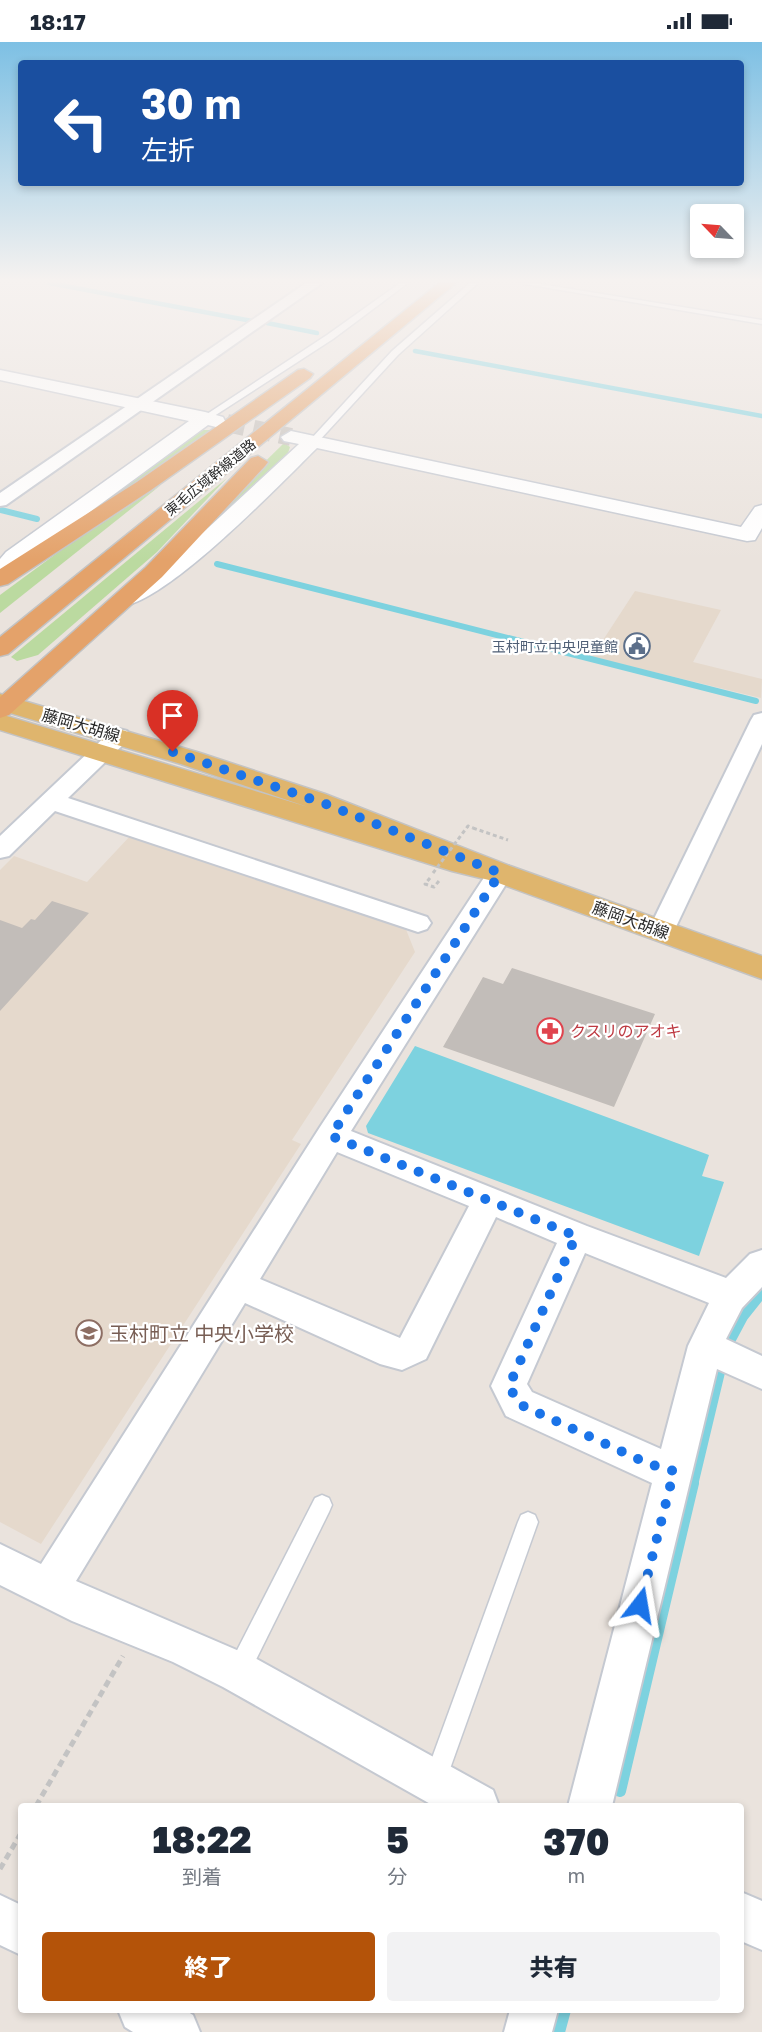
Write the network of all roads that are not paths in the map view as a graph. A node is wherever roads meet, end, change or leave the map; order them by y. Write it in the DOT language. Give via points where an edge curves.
graph roads {
  1 [pos="4,376"];
  2 [pos="181,376"];
  3 [pos="270,376"];
  4 [pos="299,376"];
  5 [pos="323,376"];
  6 [pos="327,376"];
  7 [pos="349,376"];
  8 [pos="374,376"];
  9 [pos="140,404"];
  10 [pos="205,418"];
  11 [pos="227,423"];
  12 [pos="291,437"];
  13 [pos="314,441"];
  14 [pos="0,501"];
  15 [pos="762,511"];
  16 [pos="755,536"];
  17 [pos="0,571"];
  18 [pos="0,579"];
  19 [pos="122,600"];
  20 [pos="0,627"];
  21 [pos="0,649"];
  22 [pos="1,709"];
  23 [pos="762,720"];
  24 [pos="111,743"];
  25 [pos="51,801"];
  26 [pos="0,850"];
  27 [pos="500,873"];
  28 [pos="418,922"];
  29 [pos="661,931"];
  30 [pos="762,968"];
  31 [pos="331,1136"];
  32 [pos="488,1201"];
  33 [pos="576,1236"];
  34 [pos="762,1264"];
  35 [pos="238,1285"];
  36 [pos="729,1297"];
  37 [pos="705,1346"];
  38 [pos="762,1373"];
  39 [pos="674,1471"];
  40 [pos="322,1505"];
  41 [pos="528,1522"];
  42 [pos="0,1564"];
  43 [pos="48,1589"];
  44 [pos="238,1672"];
  45 [pos="434,1783"];
  46 [pos="471,1803"];
  47 [pos="591,1803"];
  48 [pos="744,1917"];
  49 [pos="0,1918"];
  50 [pos="762,1927"];
  51 [pos="18,1930"];
  52 [pos="147,2013"];
  53 [pos="533,2013"];
  54 [pos="176,2032"];
  55 [pos="528,2032"];
  1 -- 9 [label="street"];
  2 -- 9 [label="street"];
  3 -- 10 [label="lane"];
  4 -- 18 [label="highway" via="144,486"];
  5 -- 20 [label="highway, 東毛広域幹線道路"];
  6 -- 21 [label="highway, 東毛広域幹線道路"];
  7 -- 19 [label="highway"];
  8 -- 13 [label="lane"];
  9 -- 10 [label="street"];
  9 -- 14 [label="street"];
  10 -- 11 [label="street"];
  10 -- 17 [label="street"];
  12 -- 13 [label="street"];
  13 -- 16 [label="street"];
  13 -- 19 [label="street" via="177,569"];
  15 -- 16 [label="street"];
  19 -- 22 [label="highway"];
  22 -- 24 [label="main road, 藤岡大胡線"];
  23 -- 29 [label="street"];
  24 -- 25 [label="street"];
  24 -- 27 [label="main road, 藤岡大胡線" via="336,823"];
  24 -- 27 [label="main road, 藤岡大胡線" via="211,764 305,796"];
  25 -- 26 [label="street"];
  25 -- 28 [label="street"];
  27 -- 29 [label="main road, 藤岡大胡線"];
  27 -- 31 [label="street"];
  29 -- 30 [label="main road, 藤岡大胡線"];
  31 -- 32 [label="street"];
  31 -- 35 [label="street"];
  32 -- 33 [label="street"];
  32 -- 35 [label="street" via="408,1353 392,1353"];
  33 -- 36 [label="street" via="708,1285"];
  33 -- 39 [label="street" via="509,1386 519,1404 649,1464"];
  34 -- 36 [label="street"];
  35 -- 43 [label="street"];
  36 -- 37 [label="street"];
  37 -- 38 [label="street"];
  37 -- 39 [label="street"];
  39 -- 47 [label="street"];
  40 -- 44 [label="lane"];
  41 -- 45 [label="lane"];
  42 -- 43 [label="street"];
  43 -- 44 [label="street"];
  44 -- 45 [label="street"];
  45 -- 46 [label="street"];
  48 -- 50 [label="street"];
  49 -- 51 [label="street"];
  52 -- 54 [label="street"];
  53 -- 55 [label="street"];
}
